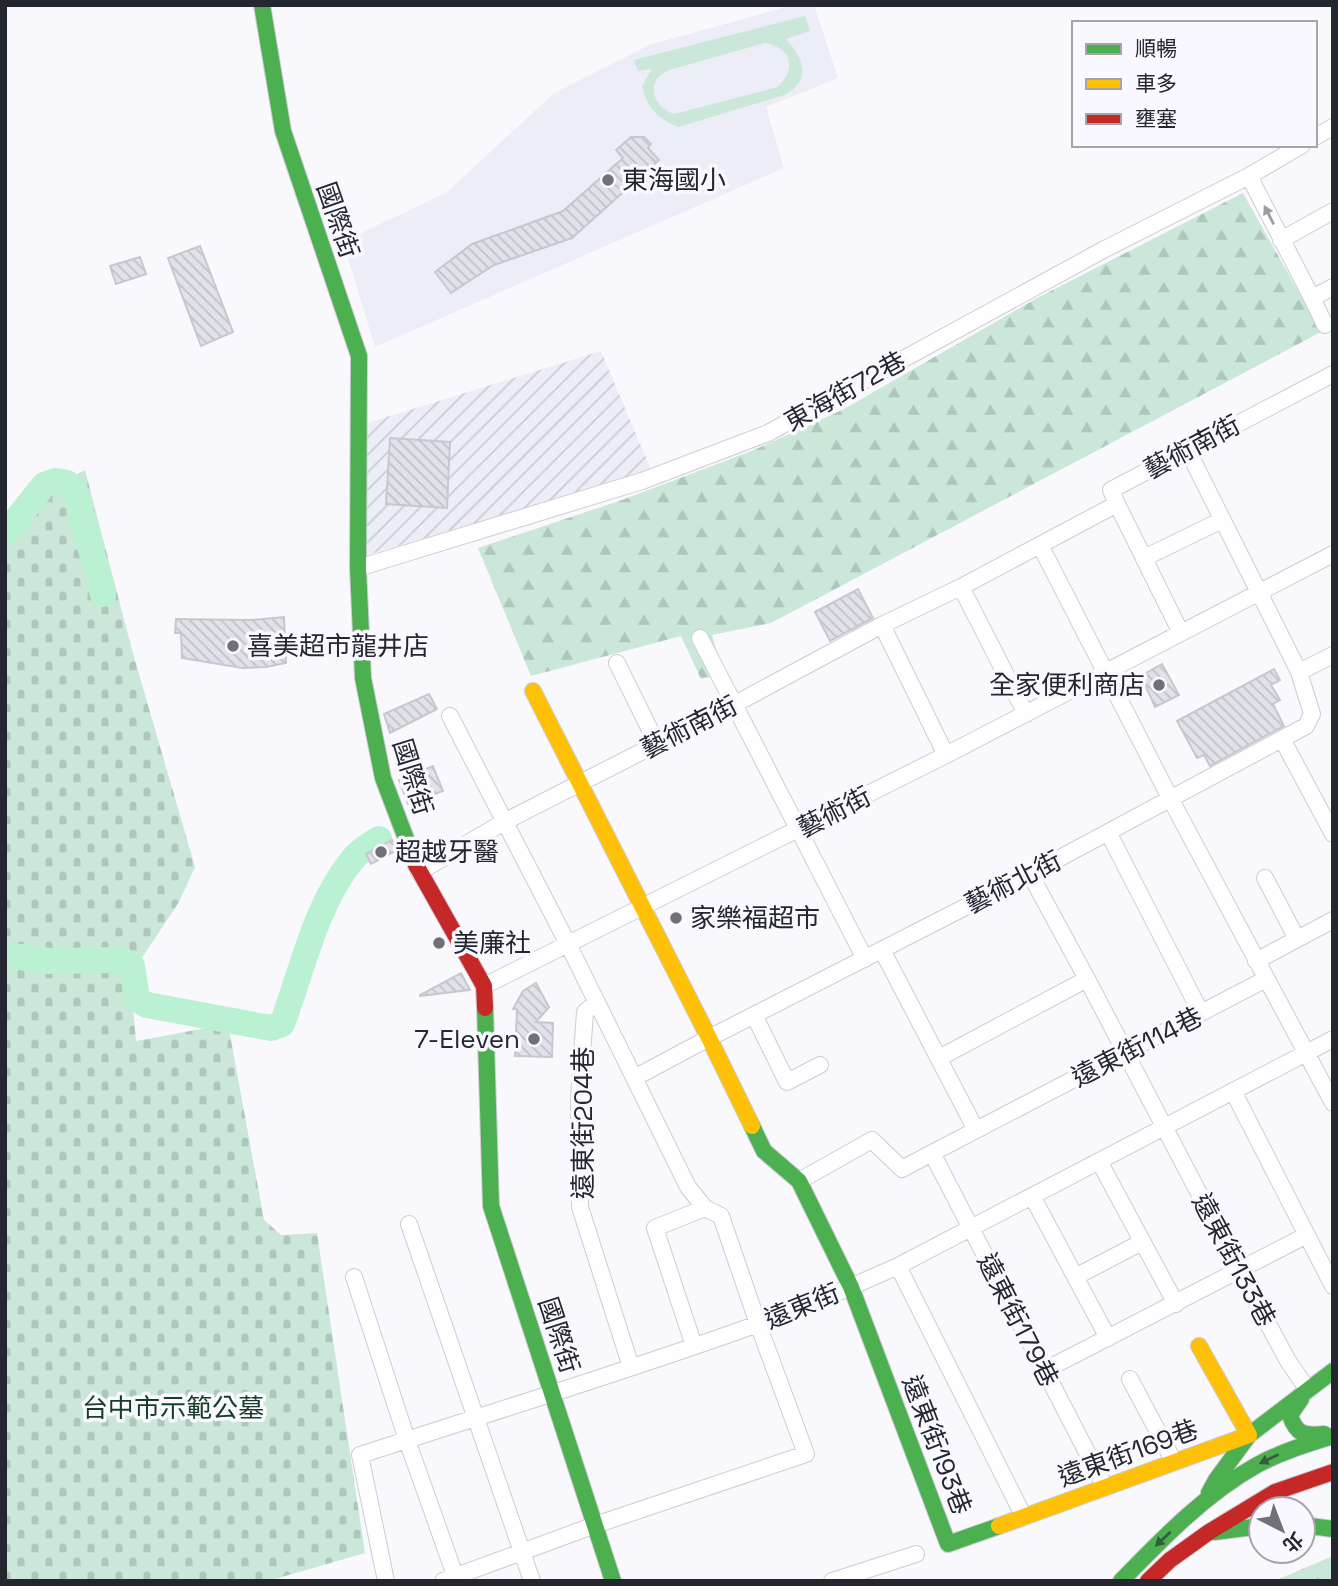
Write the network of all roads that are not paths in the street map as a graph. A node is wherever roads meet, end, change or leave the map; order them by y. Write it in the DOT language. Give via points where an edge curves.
graph roads {
  1 [pos="262,5"];
  2 [pos="1333,127"];
  3 [pos="1317,136"];
  4 [pos="1299,147"];
  5 [pos="1248,176"];
  6 [pos="1333,211"];
  7 [pos="1281,240"];
  8 [pos="1333,287"];
  9 [pos="1312,298"];
  10 [pos="1325,325"];
  11 [pos="1333,374"];
  12 [pos="1187,449"];
  13 [pos="1117,504"];
  14 [pos="1222,520"];
  15 [pos="1040,545"];
  16 [pos="1333,554"];
  17 [pos="1144,558"];
  18 [pos="358,568"];
  19 [pos="961,587"];
  20 [pos="1259,592"];
  21 [pos="882,625"];
  22 [pos="1181,633"];
  23 [pos="700,638"];
  24 [pos="1333,655"];
  25 [pos="617,663"];
  26 [pos="1104,673"];
  27 [pos="1299,673"];
  28 [pos="533,691"];
  29 [pos="735,704"];
  30 [pos="1026,714"];
  31 [pos="450,716"];
  32 [pos="1282,739"];
  33 [pos="657,744"];
  34 [pos="946,755"];
  35 [pos="579,783"];
  36 [pos="1170,798"];
  37 [pos="504,822"];
  38 [pos="798,830"];
  39 [pos="1108,832"];
  40 [pos="1332,833"];
  41 [pos="419,872"];
  42 [pos="1030,874"];
  43 [pos="1265,878"];
  44 [pos="643,907"];
  45 [pos="1333,920"];
  46 [pos="1297,939"];
  47 [pos="568,944"];
  48 [pos="882,950"];
  49 [pos="865,959"];
  50 [pos="1256,961"];
  51 [pos="1087,979"];
  52 [pos="1266,979"];
  53 [pos="484,986"];
  54 [pos="597,1002"];
  55 [pos="1201,1013"];
  56 [pos="754,1015"];
  57 [pos="709,1038"];
  58 [pos="1333,1039"];
  59 [pos="1126,1052"];
  60 [pos="1307,1053"];
  61 [pos="939,1058"];
  62 [pos="820,1065"];
  63 [pos="634,1078"];
  64 [pos="1233,1091"];
  65 [pos="1333,1103"];
  66 [pos="1164,1127"];
  67 [pos="976,1130"];
  68 [pos="932,1153"];
  69 [pos="1099,1161"];
  70 [pos="799,1181"];
  71 [pos="1032,1196"];
  72 [pos="705,1208"];
  73 [pos="409,1224"];
  74 [pos="971,1228"];
  75 [pos="1307,1235"];
  76 [pos="1142,1242"];
  77 [pos="898,1266"];
  78 [pos="1239,1270"];
  79 [pos="354,1277"];
  80 [pos="1075,1277"];
  81 [pos="1333,1286"];
  82 [pos="851,1287"];
  83 [pos="1176,1304"];
  84 [pos="758,1324"];
  85 [pos="1108,1338"];
  86 [pos="694,1346"];
  87 [pos="1199,1346"];
  88 [pos="631,1367"];
  89 [pos="1045,1370"];
  90 [pos="1333,1371"];
  91 [pos="1130,1379"];
  92 [pos="1308,1390"];
  93 [pos="552,1393"];
  94 [pos="477,1417"];
  95 [pos="1249,1435"];
  96 [pos="1333,1435"];
  97 [pos="407,1440"];
  98 [pos="1174,1462"];
  99 [pos="1333,1472"];
  100 [pos="1105,1487"];
  101 [pos="1206,1499"];
  102 [pos="1024,1517"];
  103 [pos="595,1525"];
  104 [pos="1247,1528"];
  105 [pos="1209,1532"];
  106 [pos="521,1552"];
  107 [pos="916,1554"];
  108 [pos="452,1579"];
  109 [pos="386,1581"];
  110 [pos="532,1581"];
  111 [pos="613,1581"];
  112 [pos="832,1581"];
  113 [pos="1121,1581"];
  114 [pos="1148,1581"];
  1 -- 18 [label="street, 國際街" via="283,131 359,356"];
  2 -- 3 [label="street"];
  4 -- 5 [label="street, 東海街72巷"];
  7 -- 5 [label="street, one-way"];
  5 -- 18 [label="street, 東海街72巷" via="1102,250 768,433 642,481"];
  6 -- 7 [label="street"];
  7 -- 9 [label="street"];
  8 -- 9 [label="street"];
  9 -- 10 [label="street"];
  11 -- 12 [label="street, 藝術南街"];
  12 -- 13 [label="street, 藝術南街" via="1111,490"];
  12 -- 14 [label="street, 藝術北街"];
  13 -- 15 [label="street, 藝術南街"];
  13 -- 17 [label="street"];
  14 -- 17 [label="street"];
  14 -- 20 [label="street, 藝術北街"];
  15 -- 19 [label="street, 藝術南街"];
  15 -- 26 [label="street"];
  16 -- 20 [label="street, 藝術街"];
  17 -- 22 [label="street"];
  18 -- 41 [label="street, 國際街" via="363,678 383,778"];
  19 -- 21 [label="street, 藝術南街"];
  19 -- 30 [label="street"];
  20 -- 22 [label="street, 藝術街"];
  20 -- 27 [label="street, 藝術北街"];
  21 -- 29 [label="street, 藝術南街"];
  21 -- 34 [label="street"];
  22 -- 26 [label="street, 藝術街"];
  23 -- 29 [label="street"];
  24 -- 27 [label="street"];
  25 -- 33 [label="street"];
  26 -- 30 [label="street, 藝術街"];
  26 -- 36 [label="street"];
  27 -- 32 [label="street, 藝術北街" via="1312,714 1306,726"];
  28 -- 35 [label="street"];
  29 -- 33 [label="street, 藝術南街"];
  29 -- 38 [label="street"];
  30 -- 34 [label="street, 藝術街"];
  31 -- 37 [label="street"];
  32 -- 36 [label="street, 藝術北街"];
  32 -- 40 [label="street"];
  33 -- 35 [label="street, 藝術南街"];
  34 -- 38 [label="street, 藝術街"];
  35 -- 37 [label="street, 藝術南街"];
  35 -- 44 [label="street"];
  36 -- 39 [label="street, 藝術北街"];
  36 -- 50 [label="street"];
  37 -- 41 [label="street, 藝術南街"];
  37 -- 47 [label="street"];
  38 -- 44 [label="street, 藝術街"];
  38 -- 49 [label="street"];
  39 -- 42 [label="street, 藝術北街"];
  39 -- 55 [label="street"];
  41 -- 53 [label="street, 國際街"];
  42 -- 48 [label="street, 藝術北街"];
  42 -- 51 [label="street, 遠東街133巷"];
  43 -- 46 [label="street"];
  44 -- 47 [label="street, 藝術街"];
  44 -- 57 [label="street"];
  45 -- 46 [label="street"];
  46 -- 50 [label="street"];
  47 -- 53 [label="street, 藝術街"];
  47 -- 54 [label="street"];
  48 -- 49 [label="street, 藝術北街"];
  48 -- 61 [label="street"];
  49 -- 56 [label="street, 藝術北街"];
  50 -- 52 [label="street"];
  51 -- 59 [label="street, 遠東街133巷"];
  51 -- 61 [label="street"];
  52 -- 55 [label="street, 遠東街114巷"];
  52 -- 60 [label="street"];
  53 -- 93 [label="street, 國際街" via="491,1206"];
  54 -- 63 [label="street"];
  54 -- 88 [label="street, 遠東街204巷" via="585,1012 579,1097 580,1207"];
  55 -- 59 [label="street, 遠東街114巷"];
  56 -- 57 [label="street, 藝術北街"];
  56 -- 62 [label="street" via="787,1082"];
  57 -- 63 [label="street, 藝術北街"];
  57 -- 70 [label="street" via="764,1151"];
  58 -- 60 [label="street, 遠東街"];
  59 -- 66 [label="street, 遠東街133巷"];
  59 -- 67 [label="street, 遠東街114巷"];
  60 -- 64 [label="street, 遠東街"];
  60 -- 65 [label="street"];
  61 -- 67 [label="street"];
  63 -- 72 [label="street" via="688,1187"];
  64 -- 66 [label="street, 遠東街"];
  64 -- 75 [label="street"];
  66 -- 69 [label="street, 遠東街"];
  66 -- 78 [label="street, 遠東街133巷"];
  67 -- 68 [label="street, 遠東街114巷"];
  68 -- 70 [label="street, 遠東街114巷" via="902,1170 872,1140"];
  68 -- 74 [label="street, 遠東街179巷"];
  69 -- 71 [label="street, 遠東街"];
  69 -- 76 [label="street"];
  70 -- 82 [label="street"];
  71 -- 74 [label="street, 遠東街"];
  71 -- 80 [label="street"];
  72 -- 84 [label="street" via="721,1216"];
  72 -- 86 [label="street" via="655,1228"];
  73 -- 94 [label="street"];
  74 -- 77 [label="street, 遠東街"];
  74 -- 89 [label="street, 遠東街179巷"];
  75 -- 78 [label="street"];
  75 -- 81 [label="street"];
  76 -- 80 [label="street"];
  76 -- 83 [label="street"];
  77 -- 82 [label="street, 遠東街"];
  77 -- 102 [label="street"];
  78 -- 83 [label="street"];
  78 -- 92 [label="street, 遠東街133巷"];
  79 -- 97 [label="street"];
  80 -- 85 [label="street"];
  82 -- 84 [label="street, 遠東街"];
  82 -- 102 [label="street, 遠東街193巷" via="948,1544"];
  83 -- 85 [label="street"];
  84 -- 86 [label="street, 遠東街"];
  84 -- 103 [label="street" via="806,1454"];
  85 -- 89 [label="street"];
  86 -- 88 [label="street, 遠東街"];
  87 -- 95 [label="street"];
  88 -- 93 [label="street, 遠東街"];
  89 -- 100 [label="street, 遠東街179巷"];
  90 -- 92 [label="street"];
  91 -- 98 [label="street"];
  92 -- 95 [label="street"];
  92 -- 96 [label="street" via="1290,1415 1293,1427 1303,1435"];
  93 -- 94 [label="street, 遠東街"];
  93 -- 103 [label="street, 國際街"];
  94 -- 97 [label="street, 遠東街"];
  94 -- 106 [label="street"];
  95 -- 98 [label="street, 遠東街169巷"];
  95 -- 101 [label="street"];
  96 -- 101 [label="street, one-way" via="1257,1465"];
  97 -- 108 [label="street"];
  97 -- 109 [label="street, 遠東街" via="360,1455"];
  98 -- 100 [label="street, 遠東街169巷"];
  99 -- 105 [label="street" via="1275,1492"];
  100 -- 102 [label="street, 遠東街169巷"];
  101 -- 105 [label="street"];
  101 -- 113 [label="street, one-way"];
  103 -- 106 [label="street"];
  103 -- 111 [label="street, 國際街"];
  104 -- 105 [label="street"];
  105 -- 114 [label="street"];
  106 -- 108 [label="street"];
  106 -- 110 [label="street"];
  107 -- 112 [label="street"];
}
